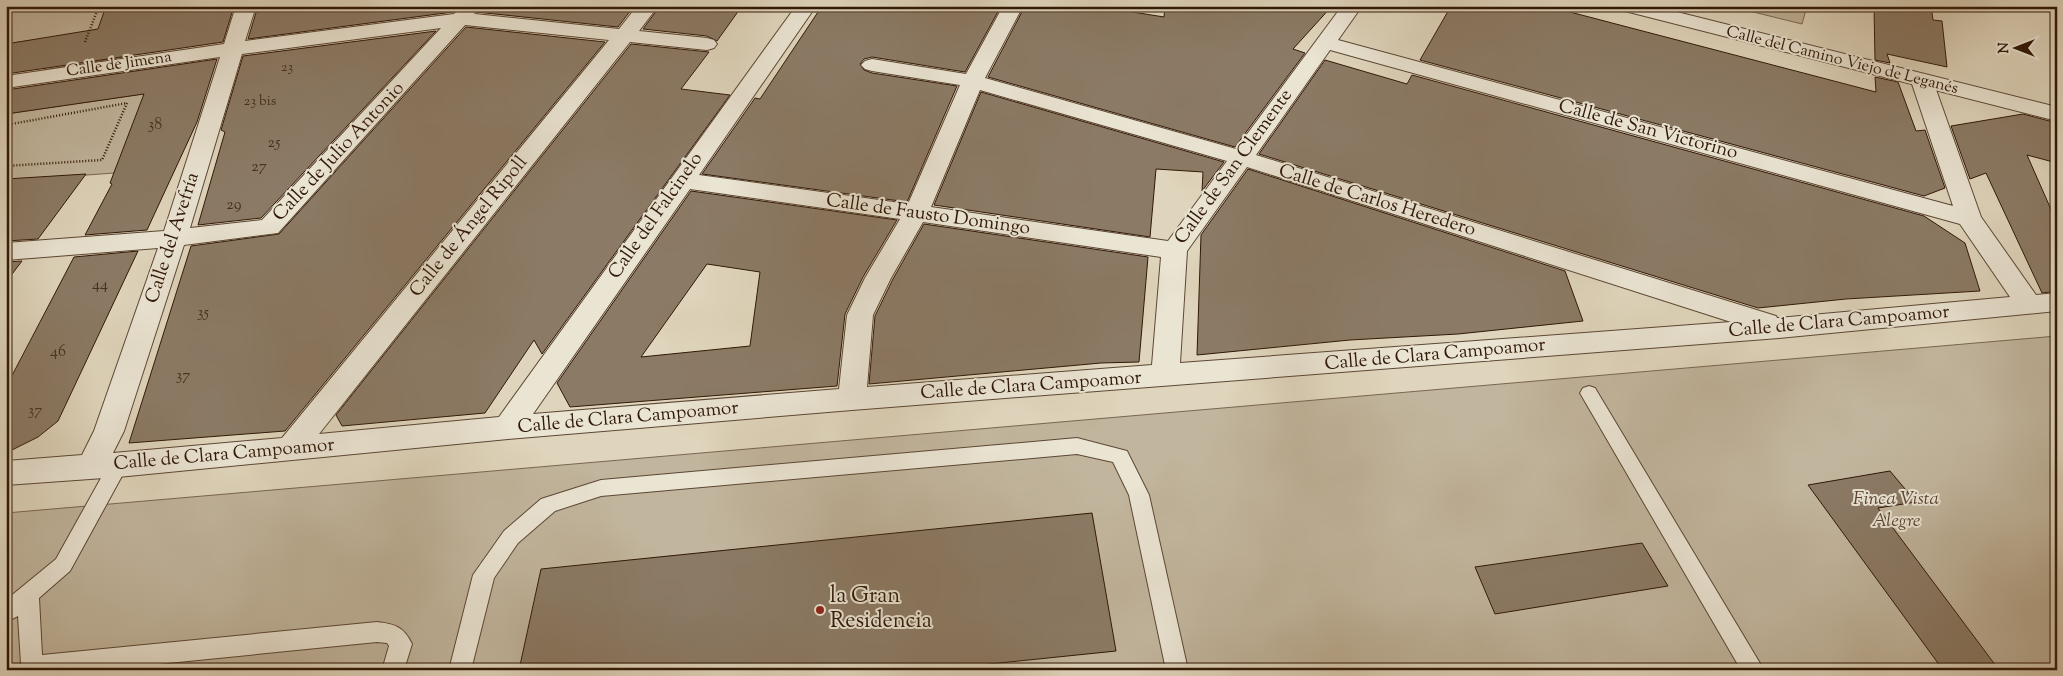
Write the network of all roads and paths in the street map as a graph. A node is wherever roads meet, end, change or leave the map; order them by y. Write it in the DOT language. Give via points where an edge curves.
graph roads {
  1 [pos="99,6"];
  2 [pos="246,6"];
  3 [pos="648,6"];
  4 [pos="806,6"];
  5 [pos="1013,6"];
  6 [pos="1352,6"];
  7 [pos="1628,6"];
  8 [pos="467,13"];
  9 [pos="624,35"];
  10 [pos="1326,43"];
  11 [pos="707,44"];
  12 [pos="232,49"];
  13 [pos="872,65"];
  14 [pos="71,72"];
  15 [pos="973,81"];
  16 [pos="1922,81"];
  17 [pos="6,82"];
  18 [pos="2057,114"];
  19 [pos="6,126"];
  20 [pos="1242,158"];
  21 [pos="6,166"];
  22 [pos="681,180"];
  23 [pos="916,213"];
  24 [pos="1969,218"];
  25 [pos="174,238"];
  26 [pos="1174,250"];
  27 [pos="6,252"];
  28 [pos="2057,302"];
  29 [pos="2029,305"];
  30 [pos="1779,328"];
  31 [pos="1165,376"];
  32 [pos="1589,394"];
  33 [pos="852,399"];
  34 [pos="508,428"];
  35 [pos="291,448"];
  36 [pos="105,466"];
  37 [pos="6,473"];
  38 [pos="28,594"];
  39 [pos="6,613"];
  40 [pos="30,668"];
  41 [pos="393,670"];
  42 [pos="460,670"];
  43 [pos="1177,670"];
  44 [pos="1753,670"];
  1 -- 14 [label="path"];
  2 -- 12 [label="street, Calle del Avefría"];
  3 -- 9 [label="street, Calle de Ángel Ripoll"];
  4 -- 22 [label="street, Calle del Falcinelo"];
  5 -- 15 [label="street"];
  6 -- 10 [label="street, Calle de San Clemente"];
  7 -- 16 [label="street, Calle del Camino Viejo de Leganés"];
  8 -- 9 [label="street, Calle de Jimena"];
  8 -- 12 [label="street, Calle de Jimena"];
  8 -- 25 [label="street, Calle de Julio Antonio" via="269,227"];
  9 -- 11 [label="street, Calle de Jimena"];
  9 -- 35 [label="street, Calle de Ángel Ripoll"];
  10 -- 20 [label="street, Calle de San Clemente"];
  10 -- 24 [label="street, Calle de San Victorino"];
  12 -- 14 [label="street, Calle de Jimena"];
  12 -- 25 [label="street, Calle del Avefría"];
  13 -- 15 [label="street, Calle de Carlos Heredero"];
  14 -- 17 [label="street, Calle de Jimena"];
  15 -- 20 [label="street, Calle de Carlos Heredero"];
  15 -- 23 [label="street"];
  16 -- 18 [label="street, Calle del Camino Viejo de Leganés"];
  16 -- 24 [label="street"];
  19 -- 21 [label="path" via="127,103 102,160"];
  20 -- 26 [label="street, Calle de San Clemente"];
  20 -- 30 [label="street, Calle de Carlos Heredero"];
  22 -- 23 [label="street, Calle de Fausto Domingo"];
  22 -- 34 [label="street, Calle del Falcinelo"];
  23 -- 26 [label="street, Calle de Fausto Domingo"];
  23 -- 33 [label="street" via="860,315"];
  24 -- 29 [label="street"];
  25 -- 27 [label="street, Calle de Julio Antonio"];
  25 -- 36 [label="street, Calle del Avefría" via="108,432"];
  26 -- 31 [label="street, Calle de San Clemente"];
  28 -- 29 [label="street, Calle de Clara Campoamor"];
  29 -- 30 [label="street, Calle de Clara Campoamor"];
  30 -- 31 [label="street, Calle de Clara Campoamor"];
  31 -- 33 [label="street, Calle de Clara Campoamor"];
  32 -- 44 [label="lane"];
  33 -- 34 [label="street, Calle de Clara Campoamor"];
  34 -- 35 [label="street, Calle de Clara Campoamor"];
  35 -- 36 [label="street, Calle de Clara Campoamor"];
  36 -- 37 [label="street, Calle de Clara Campoamor"];
  36 -- 38 [label="lane" via="63,565"];
  38 -- 39 [label="lane"];
  38 -- 40 [label="lane"];
  40 -- 41 [label="lane" via="377,632 393,634 401,644"];
  42 -- 43 [label="lane" via="484,575 511,537 548,505 601,488 1077,446 1120,456 1139,495"];
}
